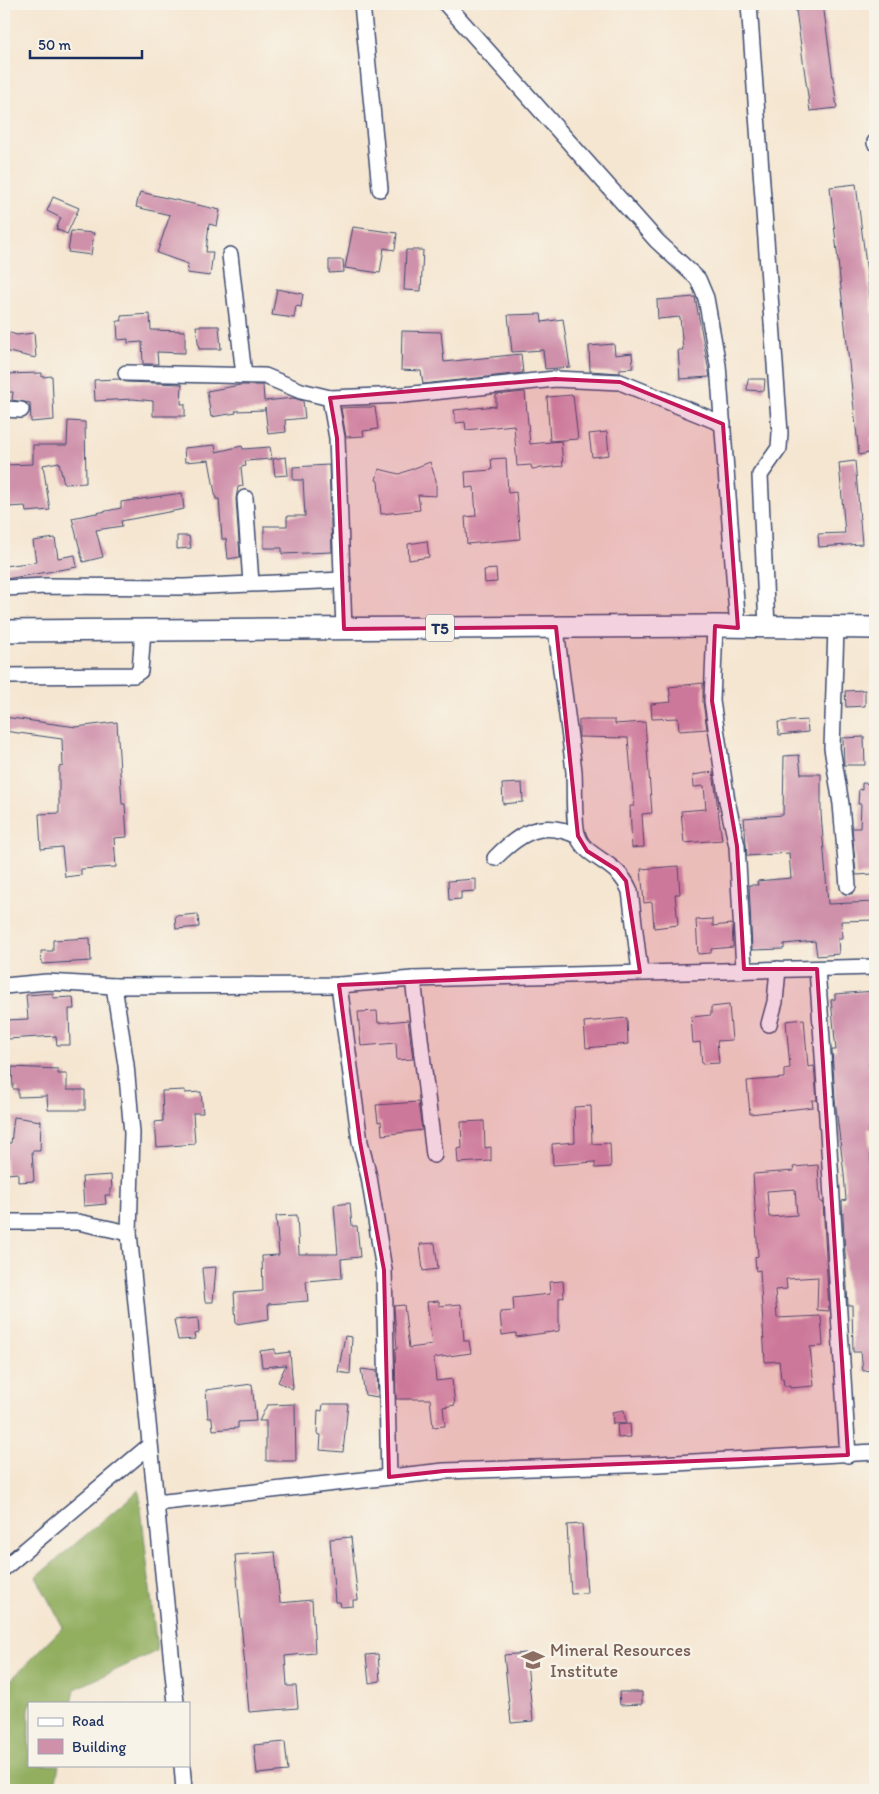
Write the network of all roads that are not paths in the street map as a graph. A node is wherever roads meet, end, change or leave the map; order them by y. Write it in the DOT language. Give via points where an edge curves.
graph roads {
  1 [pos="362,4"];
  2 [pos="446,4"];
  3 [pos="749,4"];
  4 [pos="380,189"];
  5 [pos="230,255"];
  6 [pos="126,373"];
  7 [pos="244,375"];
  8 [pos="330,398"];
  9 [pos="4,409"];
  10 [pos="21,410"];
  11 [pos="723,424"];
  12 [pos="245,498"];
  13 [pos="342,580"];
  14 [pos="251,584"];
  15 [pos="4,588"];
  16 [pos="715,626"];
  17 [pos="556,627"];
  18 [pos="767,627"];
  19 [pos="738,628"];
  20 [pos="875,628"];
  21 [pos="344,629"];
  22 [pos="836,629"];
  23 [pos="143,630"];
  24 [pos="4,631"];
  25 [pos="4,676"];
  26 [pos="578,836"];
  27 [pos="495,858"];
  28 [pos="848,886"];
  29 [pos="875,967"];
  30 [pos="744,969"];
  31 [pos="778,969"];
  32 [pos="817,969"];
  33 [pos="640,972"];
  34 [pos="413,979"];
  35 [pos="339,985"];
  36 [pos="4,986"];
  37 [pos="114,986"];
  38 [pos="768,1024"];
  39 [pos="434,1155"];
  40 [pos="4,1222"];
  41 [pos="129,1233"];
  42 [pos="149,1446"];
  43 [pos="875,1452"];
  44 [pos="848,1455"];
  45 [pos="389,1477"];
  46 [pos="156,1503"];
  47 [pos="4,1568"];
  48 [pos="176,1702"];
  49 [pos="182,1766"];
  50 [pos="184,1790"];
  1 -- 4 [label="street"];
  2 -- 11 [label="street" via="657,241 698,279 706,298 718,364"];
  3 -- 18 [label="street" via="780,433 779,448 760,475"];
  5 -- 7 [label="street"];
  6 -- 7 [label="street"];
  7 -- 8 [label="street" via="264,376 301,391"];
  8 -- 11 [label="street" via="404,395 555,379 620,382"];
  8 -- 13 [label="street" via="337,438"];
  9 -- 10 [label="street"];
  11 -- 19 [label="street"];
  12 -- 14 [label="street"];
  13 -- 14 [label="street"];
  13 -- 21 [label="street"];
  14 -- 15 [label="street"];
  16 -- 17 [label="highway, T5"];
  16 -- 19 [label="highway, T5"];
  16 -- 30 [label="street" via="712,701 725,793 737,846"];
  17 -- 21 [label="highway, T5"];
  17 -- 26 [label="street" via="574,770"];
  18 -- 19 [label="highway, T5"];
  18 -- 22 [label="highway, T5"];
  20 -- 22 [label="highway, T5"];
  21 -- 23 [label="highway, T5"];
  22 -- 28 [label="street" via="832,748"];
  23 -- 24 [label="highway, T5"];
  23 -- 25 [label="street" via="140,671 134,675"];
  26 -- 27 [label="street" via="562,829 545,827 529,832 508,845"];
  26 -- 33 [label="street" via="586,851 611,866 626,881"];
  29 -- 32 [label="street"];
  30 -- 31 [label="street"];
  30 -- 33 [label="street"];
  31 -- 32 [label="street"];
  31 -- 38 [label="street" via="775,1002"];
  32 -- 44 [label="street"];
  33 -- 34 [label="street"];
  34 -- 35 [label="street"];
  34 -- 39 [label="street"];
  35 -- 37 [label="street"];
  35 -- 45 [label="street" via="360,1142 384,1270"];
  36 -- 37 [label="street" via="47,982"];
  37 -- 41 [label="street" via="132,1134"];
  40 -- 41 [label="street" via="78,1222"];
  41 -- 42 [label="street"];
  42 -- 46 [label="street"];
  42 -- 47 [label="street"];
  43 -- 44 [label="street"];
  44 -- 45 [label="street" via="444,1471"];
  45 -- 46 [label="street"];
  46 -- 48 [label="street"];
  49 -- 50 [label="street"];
}
